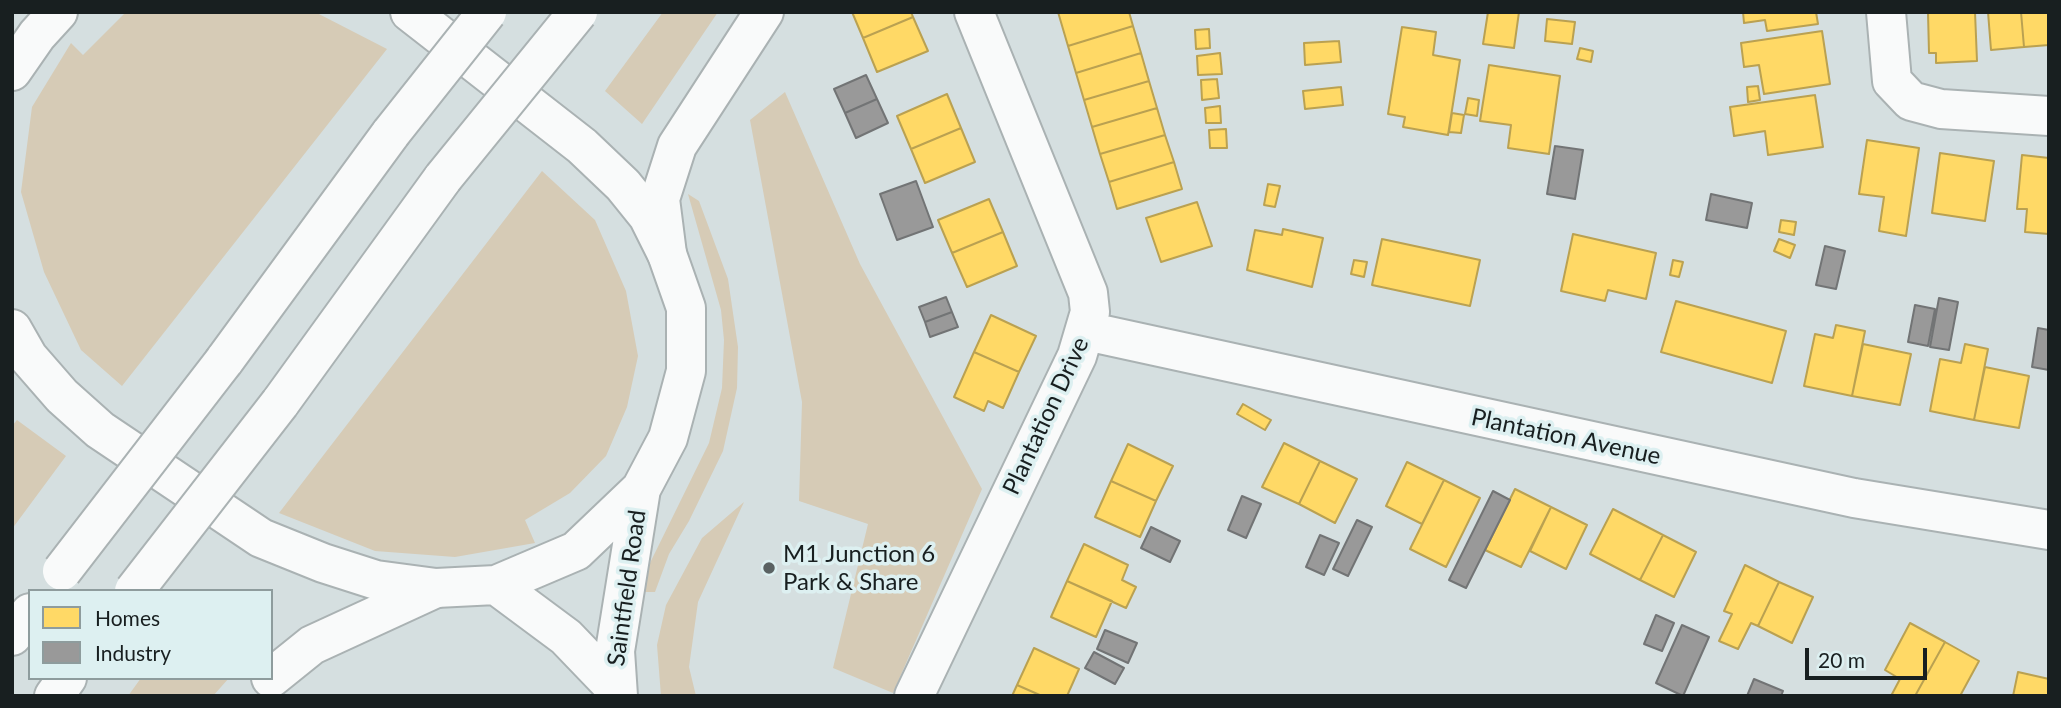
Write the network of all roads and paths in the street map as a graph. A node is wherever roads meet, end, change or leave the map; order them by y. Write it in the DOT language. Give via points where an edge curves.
graph roads {
  1 [pos="58,12"];
  2 [pos="410,12"];
  3 [pos="487,12"];
  4 [pos="578,12"];
  5 [pos="764,12"];
  6 [pos="974,12"];
  7 [pos="1886,12"];
  8 [pos="12,71"];
  9 [pos="2049,116"];
  10 [pos="667,254"];
  11 [pos="12,329"];
  12 [pos="1086,331"];
  13 [pos="641,489"];
  14 [pos="2049,530"];
  15 [pos="54,581"];
  16 [pos="496,585"];
  17 [pos="436,588"];
  18 [pos="136,589"];
  19 [pos="28,616"];
  20 [pos="12,636"];
  21 [pos="273,676"];
  22 [pos="66,680"];
  23 [pos="269,680"];
  24 [pos="617,692"];
  25 [pos="54,696"];
  26 [pos="254,696"];
  27 [pos="914,696"];
  1 -- 8 [label="main road"];
  2 -- 10 [label="main road" via="582,146 648,216"];
  3 -- 15 [label="main road, bridge"];
  4 -- 18 [label="main road, bridge" via="443,178 280,403"];
  5 -- 10 [label="main road" via="677,146 660,199"];
  6 -- 12 [label="main road, Plantation Drive" via="1088,293"];
  7 -- 9 [label="main road" via="1892,81 1911,101 1941,109"];
  10 -- 13 [label="main road" via="686,308 687,372 668,438"];
  11 -- 17 [label="main road" via="62,396 100,430 261,538 376,580"];
  12 -- 14 [label="main road, Plantation Avenue" via="1854,498"];
  12 -- 27 [label="main road, Plantation Drive"];
  13 -- 16 [label="main road" via="576,551"];
  13 -- 24 [label="main road, Saintfield Road" via="621,600 615,652"];
  16 -- 17 [label="main road"];
  16 -- 24 [label="main road, Saintfield Road" via="566,637"];
  17 -- 21 [label="main road" via="312,645"];
  19 -- 20 [label="main road"];
  22 -- 25 [label="main road"];
  23 -- 26 [label="main road"];
}
